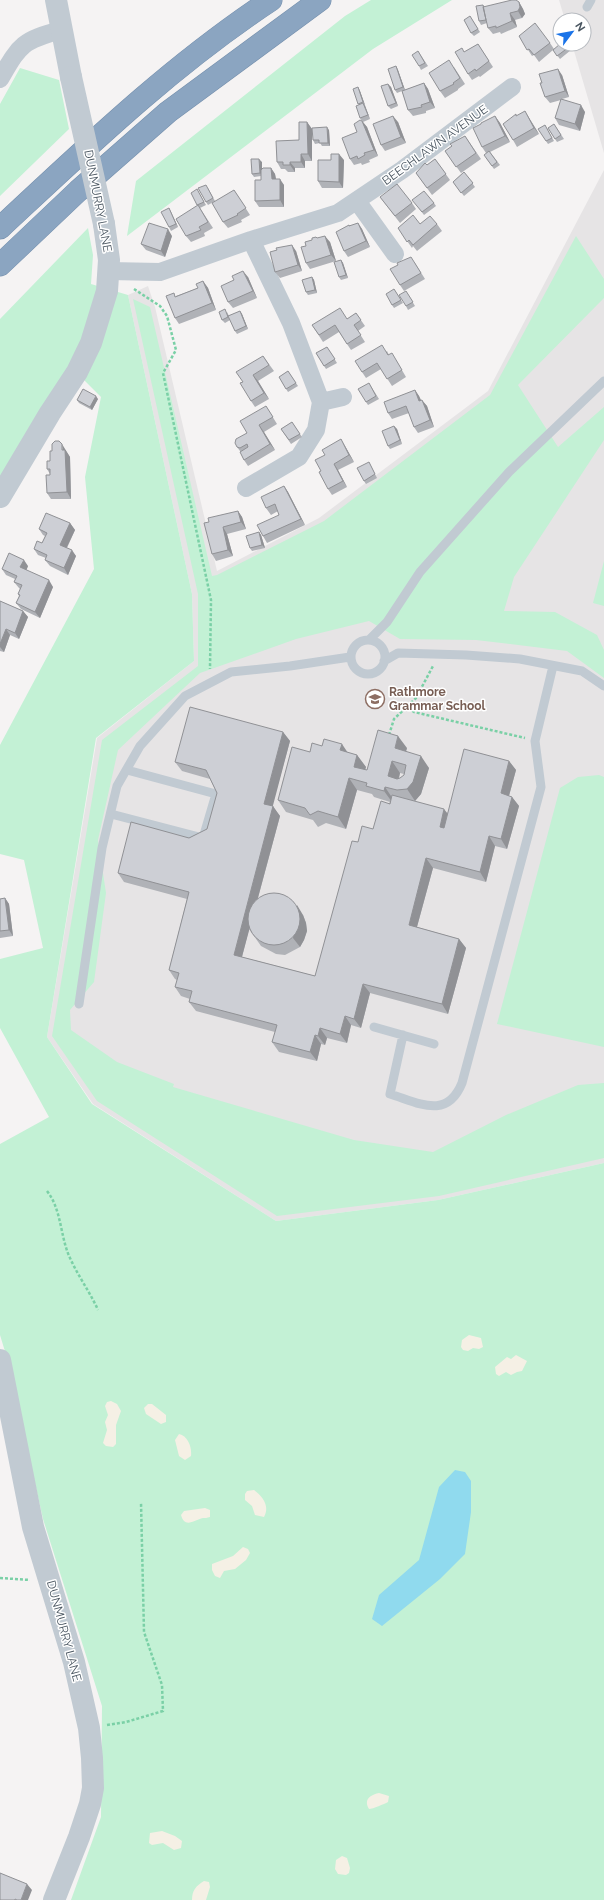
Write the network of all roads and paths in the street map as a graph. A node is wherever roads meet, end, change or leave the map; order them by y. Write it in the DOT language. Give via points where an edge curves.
graph roads {
  1 [pos="56,0"];
  2 [pos="271,0"];
  3 [pos="320,0"];
  4 [pos="61,30"];
  5 [pos="0,79"];
  6 [pos="512,87"];
  7 [pos="356,201"];
  8 [pos="0,228"];
  9 [pos="251,240"];
  10 [pos="395,254"];
  11 [pos="0,265"];
  12 [pos="109,271"];
  13 [pos="131,287"];
  14 [pos="604,381"];
  15 [pos="343,397"];
  16 [pos="320,402"];
  17 [pos="246,488"];
  18 [pos="0,497"];
  19 [pos="369,640"];
  20 [pos="438,655"];
  21 [pos="350,657"];
  22 [pos="384,661"];
  23 [pos="553,666"];
  24 [pos="210,683"];
  25 [pos="604,686"];
  26 [pos="408,708"];
  27 [pos="389,735"];
  28 [pos="535,741"];
  29 [pos="127,770"];
  30 [pos="111,814"];
  31 [pos="79,1004"];
  32 [pos="374,1027"];
  33 [pos="403,1035"];
  34 [pos="434,1044"];
  35 [pos="47,1191"];
  36 [pos="98,1310"];
  37 [pos="0,1360"];
  38 [pos="141,1502"];
  39 [pos="0,1578"];
  40 [pos="51,1581"];
  41 [pos="89,1728"];
  42 [pos="54,1900"];
  1 -- 4 [label="street, DUNMURRY LANE"];
  2 -- 8 [label="highway" via="170,74 106,129"];
  3 -- 11 [label="highway" via="168,112 78,191"];
  4 -- 5 [label="street" via="38,37 19,48"];
  4 -- 12 [label="street, DUNMURRY LANE, bridge" via="104,224"];
  6 -- 7 [label="street, BEECHLAWN AVENUE" via="402,170"];
  7 -- 9 [label="street, BEECHLAWN AVENUE" via="338,213"];
  7 -- 10 [label="street"];
  9 -- 12 [label="street, BEECHLAWN AVENUE" via="160,272"];
  9 -- 16 [label="street" via="291,323"];
  12 -- 18 [label="street, DUNMURRY LANE" via="107,291 91,344 77,372"];
  13 -- 24 [label="path" via="160,306 167,316 176,350 164,374 211,600"];
  14 -- 19 [label="lane" via="509,472 420,572 387,622"];
  15 -- 16 [label="street"];
  16 -- 17 [label="street" via="316,430 299,458"];
  19 -- 21 [label="lane" via="363,640 354,646"];
  19 -- 22 [label="lane" via="383,649"];
  20 -- 22 [label="lane" via="398,654"];
  20 -- 23 [label="lane" via="520,659"];
  20 -- 26 [label="path" via="416,698"];
  21 -- 22 [label="lane" via="354,668 363,674 379,670"];
  21 -- 24 [label="lane" via="231,672"];
  23 -- 25 [label="lane" via="582,671"];
  23 -- 28 [label="lane"];
  24 -- 29 [label="lane" via="185,696 140,746"];
  26 -- 27 [label="path" via="394,719"];
  26 -- 28 [label="path" via="414,712"];
  28 -- 33 [label="lane" via="541,787 462,1083 457,1095 442,1106 426,1106 386,1093"];
  29 -- 30 [label="lane" via="117,786"];
  29 -- 30 [label="lane" via="216,794 203,838"];
  30 -- 31 [label="lane" via="102,848"];
  32 -- 33 [label="lane"];
  33 -- 34 [label="lane"];
  35 -- 36 [label="path" via="53,1199 69,1258"];
  37 -- 40 [label="street, DUNMURRY LANE" via="33,1527"];
  38 -- 41 [label="path" via="144,1632 162,1685 163,1711 126,1722"];
  39 -- 40 [label="path"];
  40 -- 41 [label="street, DUNMURRY LANE"];
  41 -- 42 [label="street, DUNMURRY LANE" via="93,1781 90,1804"];
}
